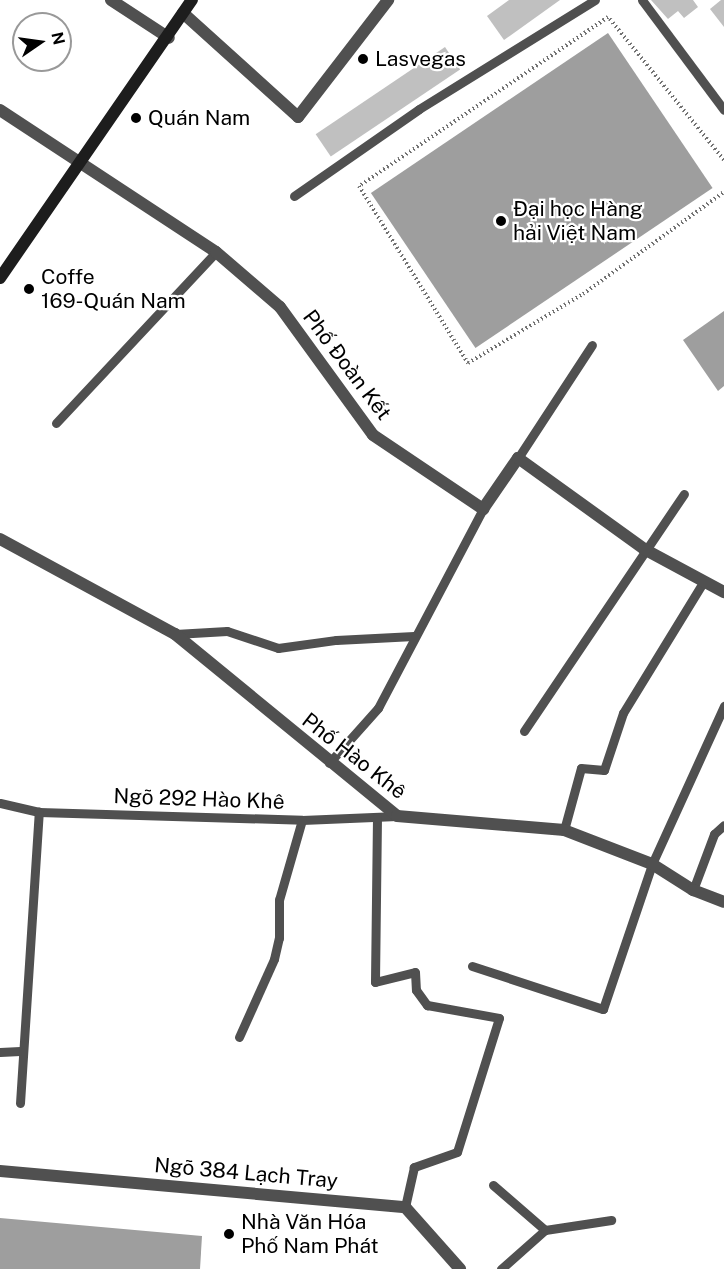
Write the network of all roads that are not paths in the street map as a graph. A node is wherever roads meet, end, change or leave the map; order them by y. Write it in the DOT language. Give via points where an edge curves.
graph roads {
  1 [pos="111,0"];
  2 [pos="192,0"];
  3 [pos="388,0"];
  4 [pos="595,0"];
  5 [pos="642,0"];
  6 [pos="183,13"];
  7 [pos="169,38"];
  8 [pos="0,110"];
  9 [pos="724,110"];
  10 [pos="79,164"];
  11 [pos="294,196"];
  12 [pos="216,252"];
  13 [pos="0,278"];
  14 [pos="592,345"];
  15 [pos="56,423"];
  16 [pos="518,458"];
  17 [pos="684,494"];
  18 [pos="483,509"];
  19 [pos="0,539"];
  20 [pos="644,549"];
  21 [pos="704,581"];
  22 [pos="724,592"];
  23 [pos="175,634"];
  24 [pos="414,636"];
  25 [pos="724,706"];
  26 [pos="524,731"];
  27 [pos="329,763"];
  28 [pos="0,803"];
  29 [pos="39,812"];
  30 [pos="397,816"];
  31 [pos="377,817"];
  32 [pos="302,820"];
  33 [pos="724,825"];
  34 [pos="564,830"];
  35 [pos="652,864"];
  36 [pos="693,890"];
  37 [pos="724,902"];
  38 [pos="472,966"];
  39 [pos="239,1037"];
  40 [pos="20,1051"];
  41 [pos="0,1052"];
  42 [pos="20,1103"];
  43 [pos="0,1172"];
  44 [pos="493,1185"];
  45 [pos="405,1207"];
  46 [pos="611,1220"];
  47 [pos="545,1230"];
  48 [pos="460,1269"];
  49 [pos="501,1269"];
  1 -- 7 [label="street"];
  2 -- 6 [label="street"];
  3 -- 6 [label="street" via="298,117"];
  4 -- 11 [label="lane" via="419,109"];
  5 -- 9 [label="lane"];
  6 -- 7 [label="street"];
  7 -- 10 [label="street"];
  8 -- 10 [label="street, Phố Đoàn Kết"];
  10 -- 12 [label="street, Phố Đoàn Kết"];
  10 -- 13 [label="street"];
  12 -- 15 [label="lane"];
  12 -- 18 [label="street, Phố Đoàn Kết" via="280,307 373,435"];
  14 -- 16 [label="lane"];
  16 -- 18 [label="street"];
  16 -- 20 [label="street"];
  17 -- 20 [label="lane"];
  18 -- 24 [label="lane"];
  19 -- 23 [label="street, Phố Hào Khê"];
  20 -- 21 [label="street"];
  20 -- 26 [label="lane"];
  21 -- 22 [label="street"];
  21 -- 34 [label="lane" via="623,712 604,770 581,768"];
  23 -- 24 [label="lane" via="227,631 278,648"];
  23 -- 27 [label="street, Phố Hào Khê"];
  24 -- 27 [label="lane" via="378,708"];
  25 -- 35 [label="lane"];
  27 -- 30 [label="street, Phố Hào Khê"];
  28 -- 29 [label="lane, Ngõ 292 Hào Khê"];
  29 -- 32 [label="lane, Ngõ 292 Hào Khê"];
  29 -- 40 [label="lane"];
  30 -- 31 [label="lane, Ngõ 292 Hào Khê"];
  30 -- 34 [label="street, Phố Hào Khê"];
  31 -- 32 [label="lane, Ngõ 292 Hào Khê"];
  31 -- 45 [label="lane" via="375,982 415,972 416,990 427,1005 500,1018 457,1152 414,1167"];
  32 -- 39 [label="lane" via="279,900 274,959"];
  33 -- 36 [label="lane" via="714,834"];
  34 -- 35 [label="street, Phố Hào Khê"];
  35 -- 36 [label="street, Phố Hào Khê"];
  35 -- 38 [label="lane" via="603,1009"];
  36 -- 37 [label="street, Phố Hào Khê"];
  40 -- 41 [label="lane"];
  40 -- 42 [label="lane"];
  43 -- 45 [label="street, Ngõ 384 Lạch Tray"];
  44 -- 47 [label="lane"];
  45 -- 48 [label="street"];
  46 -- 47 [label="lane"];
  47 -- 49 [label="lane"];
}
